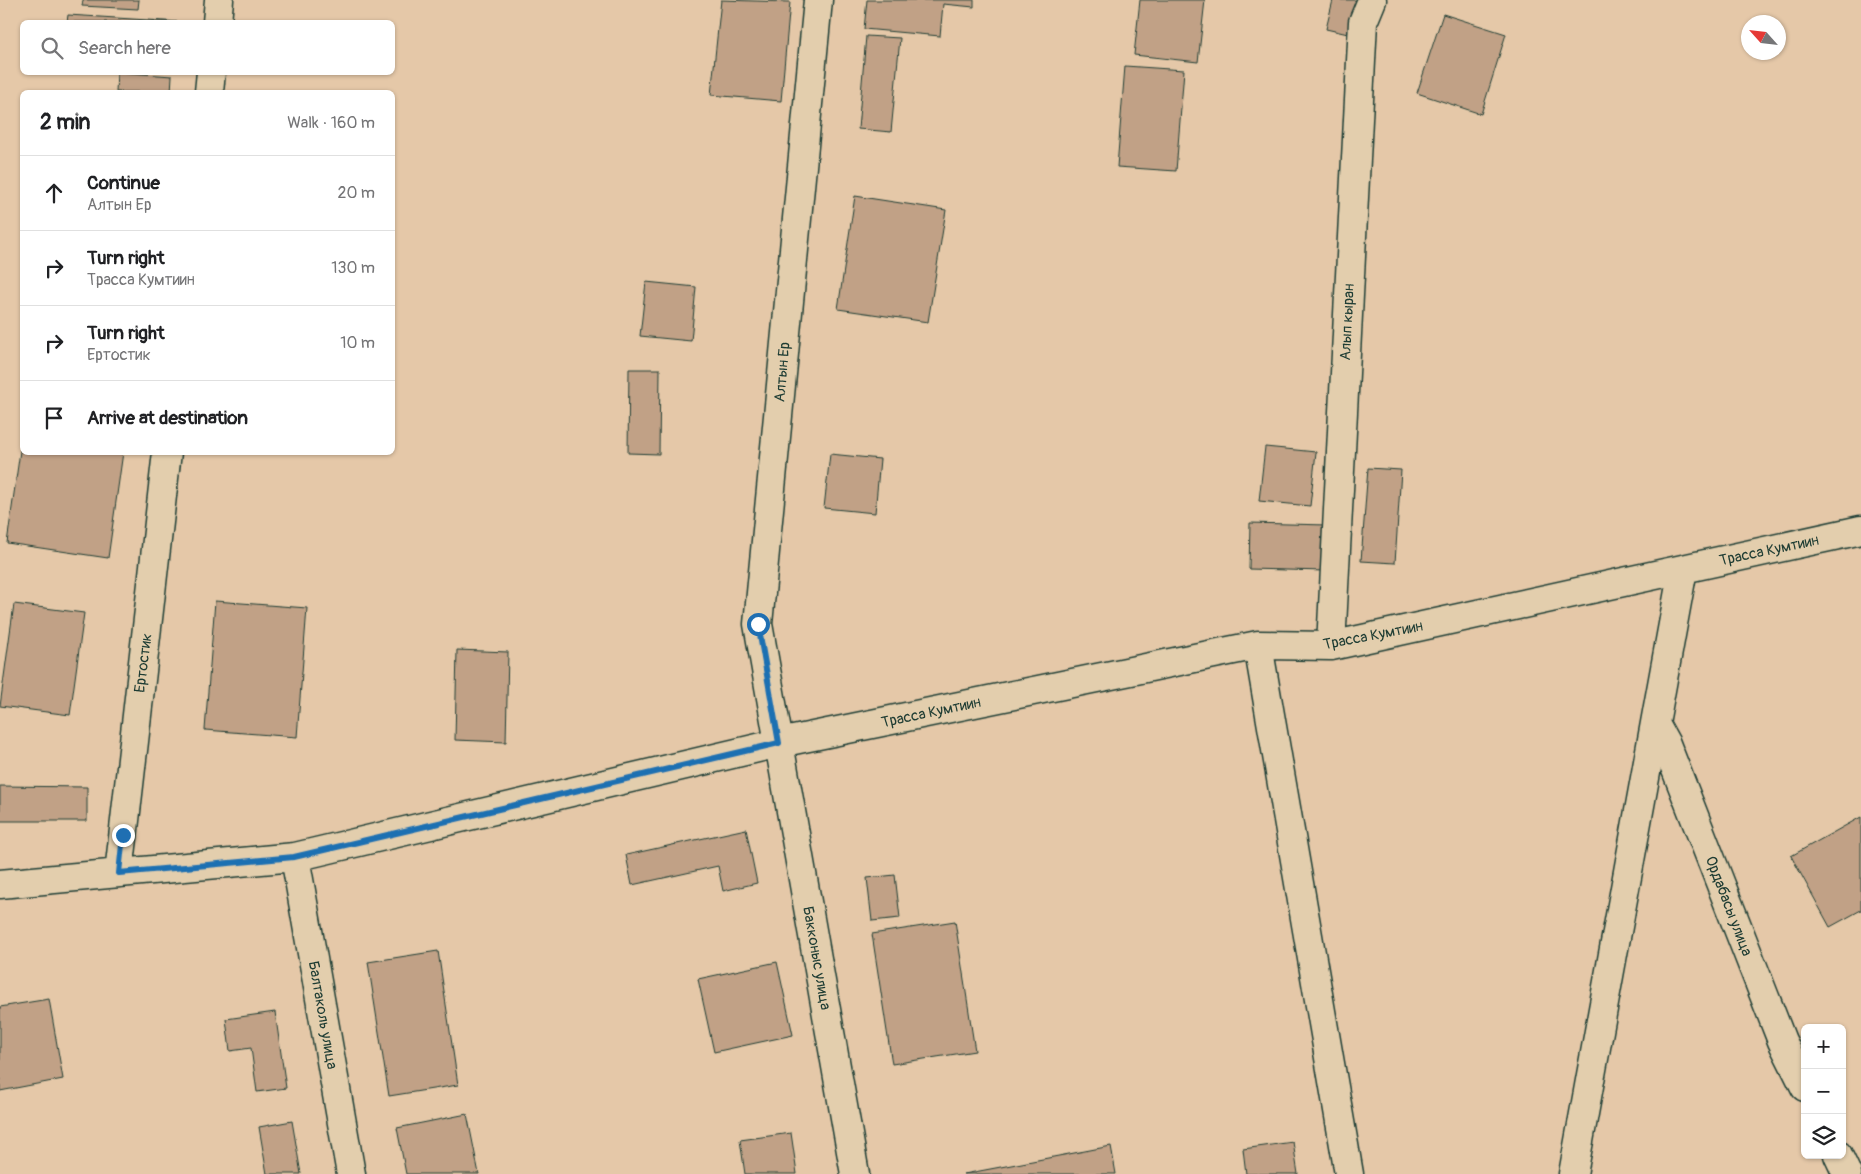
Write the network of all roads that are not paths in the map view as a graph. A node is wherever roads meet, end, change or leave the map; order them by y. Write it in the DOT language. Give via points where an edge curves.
graph roads {
  1 [pos="219,0"];
  2 [pos="818,0"];
  3 [pos="1372,0"];
  4 [pos="216,20"];
  5 [pos="211,75"];
  6 [pos="208,90"];
  7 [pos="167,455"];
  8 [pos="1861,530"];
  9 [pos="1683,569"];
  10 [pos="1258,645"];
  11 [pos="1331,646"];
  12 [pos="1655,724"];
  13 [pos="779,743"];
  14 [pos="294,857"];
  15 [pos="119,873"];
  16 [pos="0,884"];
  17 [pos="1801,1079"];
  18 [pos="1840,1159"];
  19 [pos="351,1174"];
  20 [pos="856,1174"];
  21 [pos="1349,1174"];
  22 [pos="1573,1174"];
  23 [pos="1847,1174"];
  1 -- 4 [label="street"];
  2 -- 13 [label="street, Алтын Ер" via="758,624"];
  3 -- 11 [label="street, Алып кыран" via="1363,22"];
  5 -- 6 [label="street"];
  7 -- 15 [label="street, Ертостик"];
  8 -- 9 [label="street, Трасса Кумтиин"];
  9 -- 11 [label="street, Трасса Кумтиин"];
  9 -- 12 [label="street"];
  10 -- 11 [label="street, Трасса Кумтиин"];
  10 -- 13 [label="street, Трасса Кумтиин"];
  10 -- 21 [label="street"];
  12 -- 17 [label="street, Ордабасы улица" via="1666,744 1782,1041"];
  12 -- 22 [label="street"];
  13 -- 14 [label="street, Трасса Кумтиин"];
  13 -- 20 [label="street, Бакконыс улица"];
  14 -- 15 [label="street, Трасса Кумтиин"];
  14 -- 19 [label="street, Балтаколь улица"];
  15 -- 16 [label="street, Трасса Кумтиин"];
  18 -- 23 [label="street"];
}
